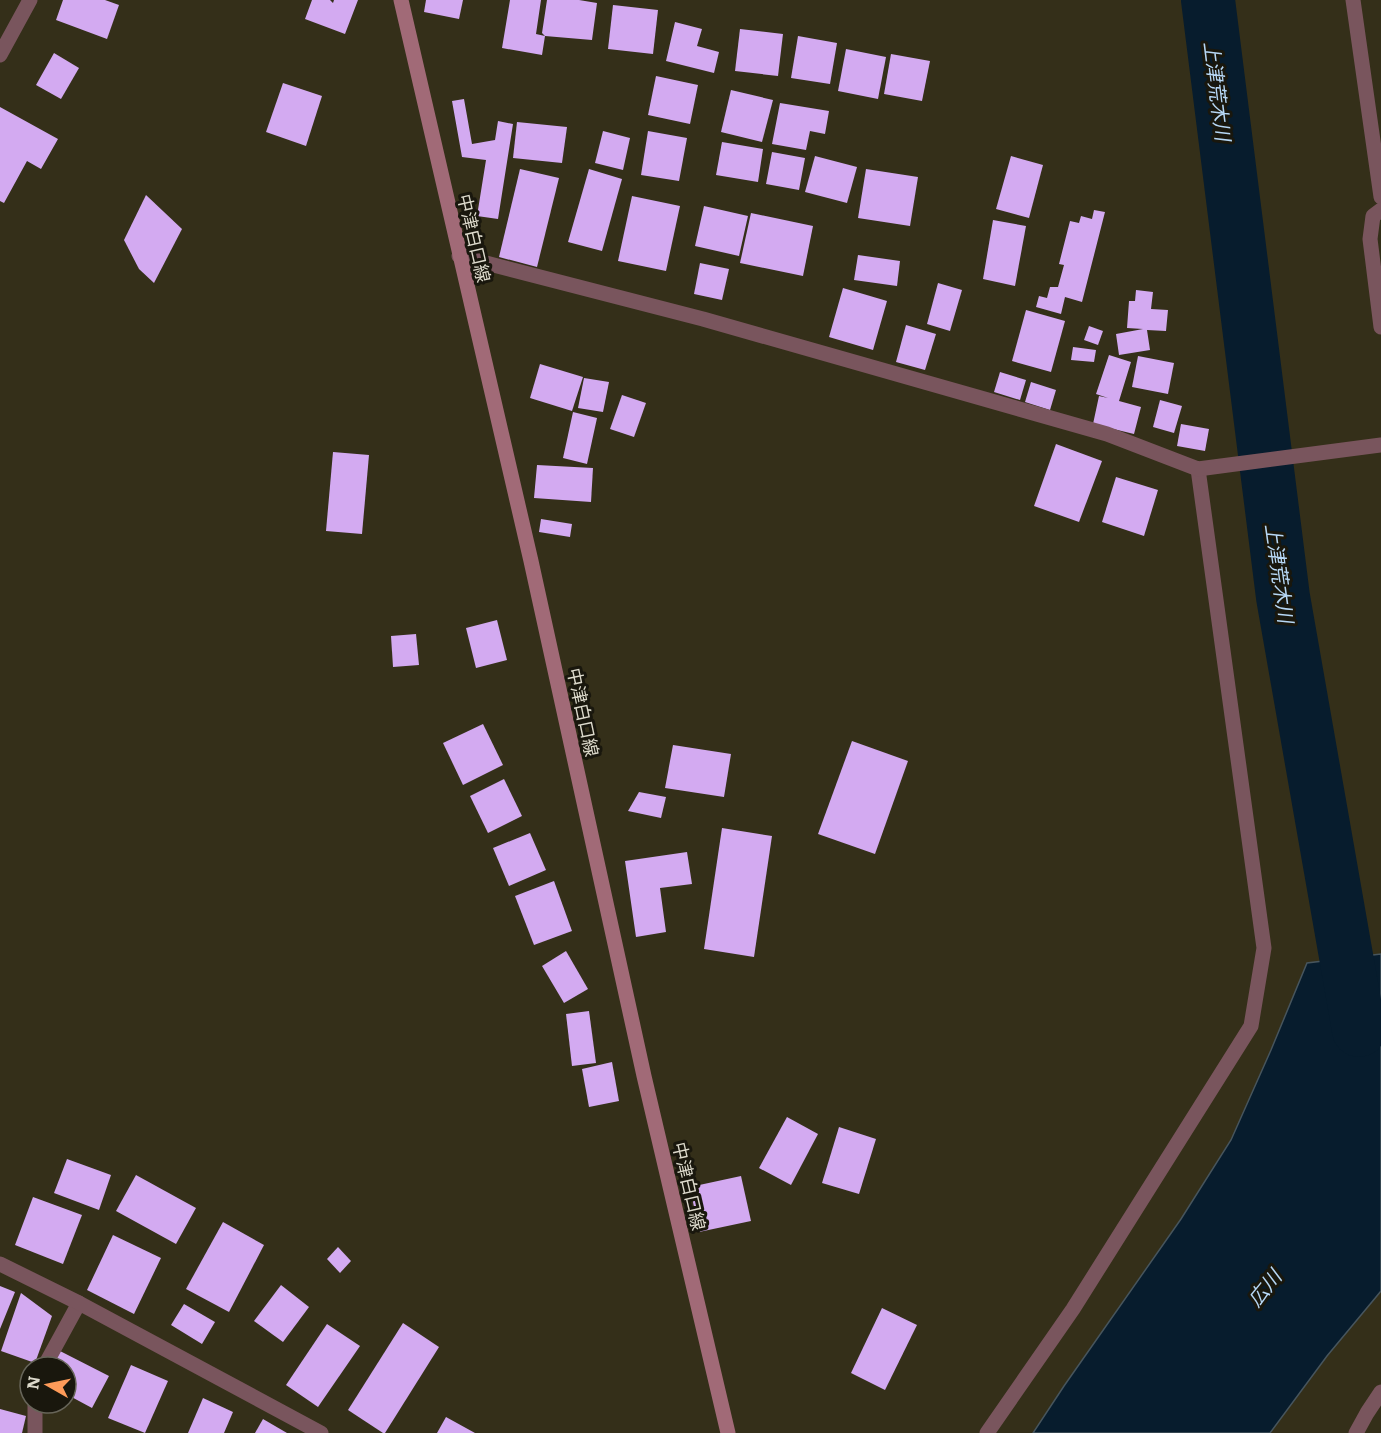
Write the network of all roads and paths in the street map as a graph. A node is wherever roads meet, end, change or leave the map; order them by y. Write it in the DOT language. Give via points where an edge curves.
graph roads {
  1 [pos="30,0"];
  2 [pos="400,0"];
  3 [pos="1353,0"];
  4 [pos="0,55"];
  5 [pos="1381,197"];
  6 [pos="1381,210"];
  7 [pos="459,256"];
  8 [pos="1381,327"];
  9 [pos="1374,446"];
  10 [pos="1198,469"];
  11 [pos="0,1264"];
  12 [pos="79,1303"];
  13 [pos="51,1355"];
  14 [pos="1381,1392"];
  15 [pos="35,1415"];
  16 [pos="34,1433"];
  17 [pos="321,1433"];
  18 [pos="728,1433"];
  19 [pos="987,1433"];
  20 [pos="1356,1433"];
  1 -- 4 [label="street"];
  2 -- 7 [label="main road, 中津白口線"];
  3 -- 5 [label="street"];
  6 -- 8 [label="street" via="1373,216 1370,239"];
  7 -- 10 [label="street" via="704,319 1107,434"];
  7 -- 18 [label="main road, 中津白口線"];
  9 -- 10 [label="street"];
  10 -- 19 [label="street" via="1263,948 1251,1026 1073,1309"];
  11 -- 12 [label="street"];
  12 -- 13 [label="street"];
  12 -- 17 [label="street"];
  14 -- 20 [label="street"];
  15 -- 16 [label="street"];
}
